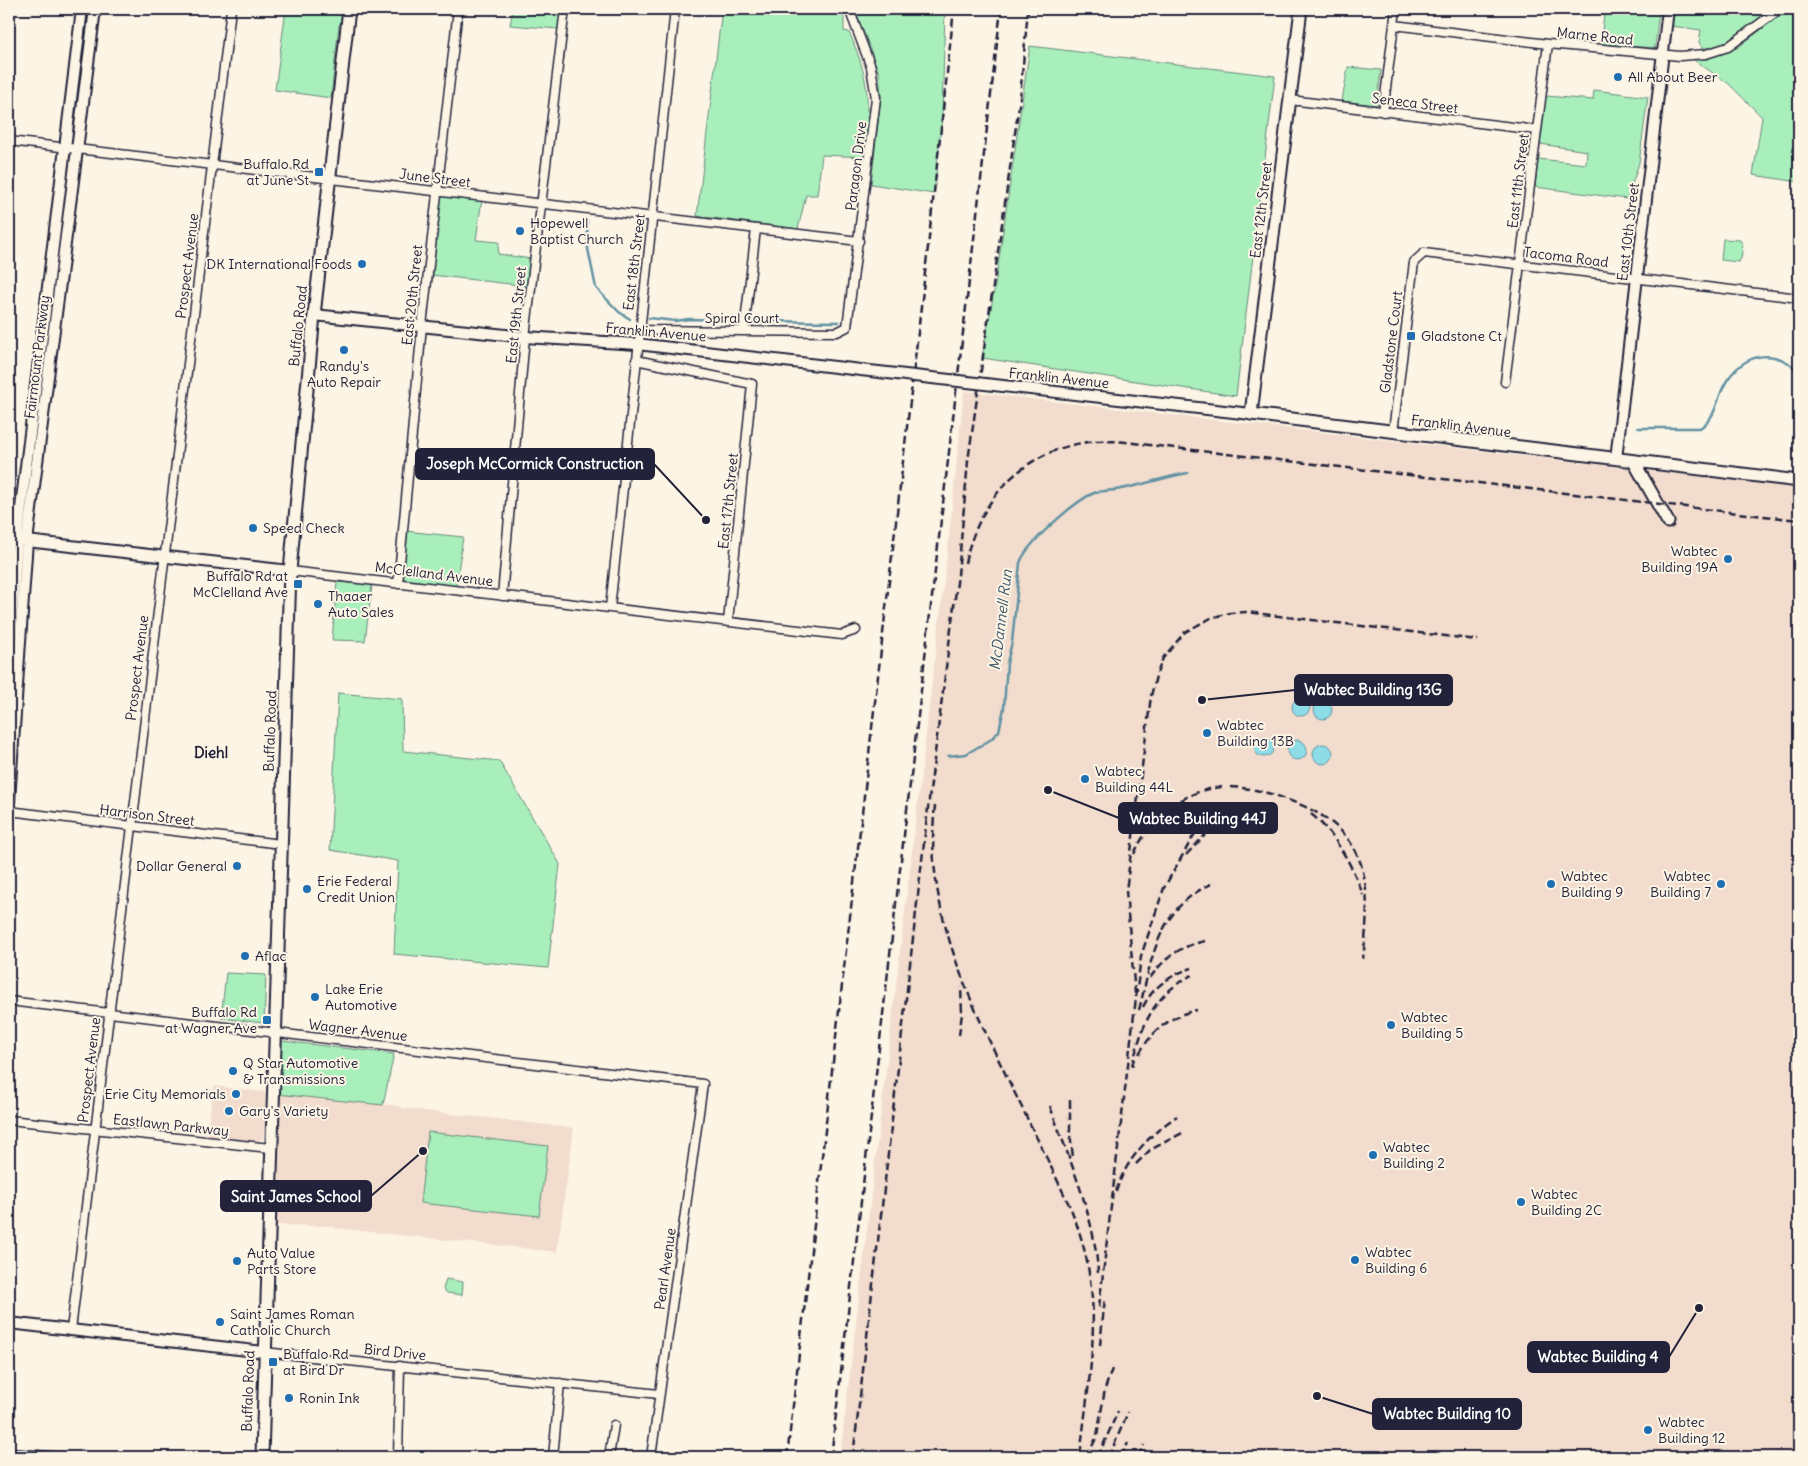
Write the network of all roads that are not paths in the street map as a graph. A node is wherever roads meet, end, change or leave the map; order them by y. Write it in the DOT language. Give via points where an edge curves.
graph roads {
  1 [pos="82,9"];
  2 [pos="94,9"];
  3 [pos="231,9"];
  4 [pos="349,9"];
  5 [pos="458,9"];
  6 [pos="565,9"];
  7 [pos="675,9"];
  8 [pos="849,9"];
  9 [pos="1301,9"];
  10 [pos="1396,9"];
  11 [pos="1668,9"];
  12 [pos="1780,9"];
  13 [pos="1394,25"];
  14 [pos="1548,44"];
  15 [pos="1662,56"];
  16 [pos="1290,100"];
  17 [pos="1383,112"];
  18 [pos="1537,130"];
  19 [pos="9,141"];
  20 [pos="65,146"];
  21 [pos="78,147"];
  22 [pos="213,164"];
  23 [pos="328,177"];
  24 [pos="436,190"];
  25 [pos="542,203"];
  26 [pos="652,216"];
  27 [pos="756,229"];
  28 [pos="859,241"];
  29 [pos="1420,256"];
  30 [pos="1520,264"];
  31 [pos="1637,278"];
  32 [pos="1799,298"];
  33 [pos="314,315"];
  34 [pos="422,326"];
  35 [pos="639,330"];
  36 [pos="844,330"];
  37 [pos="744,331"];
  38 [pos="525,337"];
  39 [pos="637,344"];
  40 [pos="636,360"];
  41 [pos="1505,382"];
  42 [pos="1251,414"];
  43 [pos="1393,432"];
  44 [pos="1616,459"];
  45 [pos="1634,462"];
  46 [pos="1799,481"];
  47 [pos="1668,522"];
  48 [pos="17,540"];
  49 [pos="164,556"];
  50 [pos="290,571"];
  51 [pos="398,584"];
  52 [pos="502,596"];
  53 [pos="610,608"];
  54 [pos="728,622"];
  55 [pos="856,630"];
  56 [pos="9,651"];
  57 [pos="9,800"];
  58 [pos="9,812"];
  59 [pos="131,826"];
  60 [pos="281,844"];
  61 [pos="9,1001"];
  62 [pos="108,1013"];
  63 [pos="274,1033"];
  64 [pos="703,1084"];
  65 [pos="9,1120"];
  66 [pos="95,1129"];
  67 [pos="270,1148"];
  68 [pos="9,1323"];
  69 [pos="71,1330"];
  70 [pos="264,1352"];
  71 [pos="400,1366"];
  72 [pos="560,1383"];
  73 [pos="659,1394"];
  74 [pos="614,1426"];
  75 [pos="9,1453"];
  76 [pos="63,1457"];
  77 [pos="262,1457"];
  78 [pos="398,1457"];
  79 [pos="552,1457"];
  80 [pos="609,1457"];
  81 [pos="651,1457"];
  1 -- 20 [label="street, Fairmount Parkway"];
  2 -- 21 [label="street, Fairmount Parkway"];
  3 -- 22 [label="street, Prospect Avenue"];
  4 -- 23 [label="main road, Buffalo Road"];
  5 -- 24 [label="street, East 20th Street"];
  6 -- 25 [label="street, East 19th Street"];
  7 -- 26 [label="street, East 18th Street"];
  8 -- 28 [label="street, Paragon Drive" via="871,67 876,98"];
  9 -- 16 [label="main road, East 12th Street"];
  10 -- 13 [label="street"];
  11 -- 15 [label="street, East 10th Street"];
  12 -- 15 [label="street, Marne Road" via="1728,47 1706,54"];
  13 -- 14 [label="street, Marne Road"];
  13 -- 17 [label="street"];
  14 -- 15 [label="street, Marne Road"];
  14 -- 18 [label="street, East 11th Street"];
  15 -- 31 [label="street, East 10th Street"];
  16 -- 17 [label="street, Seneca Street"];
  16 -- 42 [label="main road, East 12th Street"];
  17 -- 18 [label="street, Seneca Street"];
  18 -- 30 [label="street, East 11th Street"];
  19 -- 20 [label="street, June Street"];
  20 -- 21 [label="street, June Street"];
  20 -- 48 [label="street, Fairmount Parkway"];
  21 -- 22 [label="street, June Street"];
  21 -- 48 [label="street, Fairmount Parkway"];
  22 -- 23 [label="street, June Street"];
  22 -- 49 [label="street, Prospect Avenue"];
  23 -- 24 [label="street, June Street"];
  23 -- 33 [label="main road, Buffalo Road"];
  24 -- 25 [label="street, June Street"];
  24 -- 34 [label="street, East 20th Street"];
  25 -- 26 [label="street, June Street"];
  25 -- 38 [label="street, East 19th Street"];
  26 -- 27 [label="street, June Street"];
  26 -- 35 [label="street, East 18th Street"];
  27 -- 28 [label="street, June Street"];
  27 -- 37 [label="street"];
  28 -- 36 [label="street, Paragon Drive" via="849,322"];
  29 -- 30 [label="street, Tacoma Road" via="1428,253"];
  29 -- 43 [label="street, Gladstone Court" via="1414,262 1410,286"];
  30 -- 31 [label="street, Tacoma Road"];
  30 -- 41 [label="street, East 11th Street"];
  31 -- 32 [label="street, Tacoma Road"];
  31 -- 44 [label="street, East 10th Street"];
  33 -- 34 [label="street, Franklin Avenue"];
  33 -- 50 [label="main road, Buffalo Road"];
  34 -- 38 [label="street, Franklin Avenue"];
  34 -- 51 [label="street, East 20th Street"];
  35 -- 37 [label="street, Spiral Court"];
  35 -- 39 [label="street, East 18th Street"];
  36 -- 37 [label="street, Spiral Court"];
  38 -- 39 [label="street, Franklin Avenue"];
  38 -- 52 [label="street, East 19th Street"];
  39 -- 40 [label="street, East 18th Street"];
  39 -- 42 [label="street, Franklin Avenue, bridge"];
  40 -- 53 [label="street, East 18th Street"];
  40 -- 54 [label="street, East 17th Street" via="752,384"];
  42 -- 43 [label="main road, Franklin Avenue"];
  43 -- 44 [label="main road, Franklin Avenue"];
  44 -- 45 [label="main road, Franklin Avenue"];
  45 -- 46 [label="main road, Franklin Avenue"];
  45 -- 47 [label="main road"];
  48 -- 49 [label="street, McClelland Avenue"];
  48 -- 56 [label="street, Fairmount Parkway"];
  48 -- 57 [label="street, Fairmount Parkway"];
  49 -- 50 [label="street, McClelland Avenue"];
  49 -- 59 [label="street, Prospect Avenue"];
  50 -- 51 [label="street, McClelland Avenue"];
  50 -- 60 [label="main road, Buffalo Road"];
  51 -- 52 [label="street, McClelland Avenue"];
  52 -- 53 [label="street, McClelland Avenue"];
  53 -- 54 [label="street, McClelland Avenue"];
  54 -- 55 [label="street, McClelland Avenue" via="842,635"];
  58 -- 59 [label="street, Harrison Street"];
  59 -- 60 [label="street, Harrison Street"];
  59 -- 62 [label="street, Prospect Avenue"];
  60 -- 63 [label="main road, Buffalo Road"];
  61 -- 62 [label="street, Wagner Avenue"];
  62 -- 63 [label="street, Wagner Avenue"];
  62 -- 66 [label="street, Prospect Avenue"];
  63 -- 64 [label="street, Wagner Avenue"];
  63 -- 67 [label="main road, Buffalo Road"];
  64 -- 73 [label="street, Pearl Avenue"];
  65 -- 66 [label="street, Eastlawn Parkway"];
  66 -- 67 [label="street, Eastlawn Parkway"];
  66 -- 69 [label="street, Prospect Avenue"];
  67 -- 70 [label="main road, Buffalo Road"];
  68 -- 69 [label="street, Bird Drive"];
  69 -- 70 [label="street, Bird Drive"];
  70 -- 71 [label="street, Bird Drive"];
  70 -- 77 [label="main road, Buffalo Road"];
  71 -- 72 [label="street, Bird Drive"];
  71 -- 78 [label="street"];
  72 -- 73 [label="street, Bird Drive"];
  72 -- 79 [label="street"];
  73 -- 81 [label="street, Pearl Avenue"];
  74 -- 80 [label="street"];
  75 -- 76 [label="street"];
}
